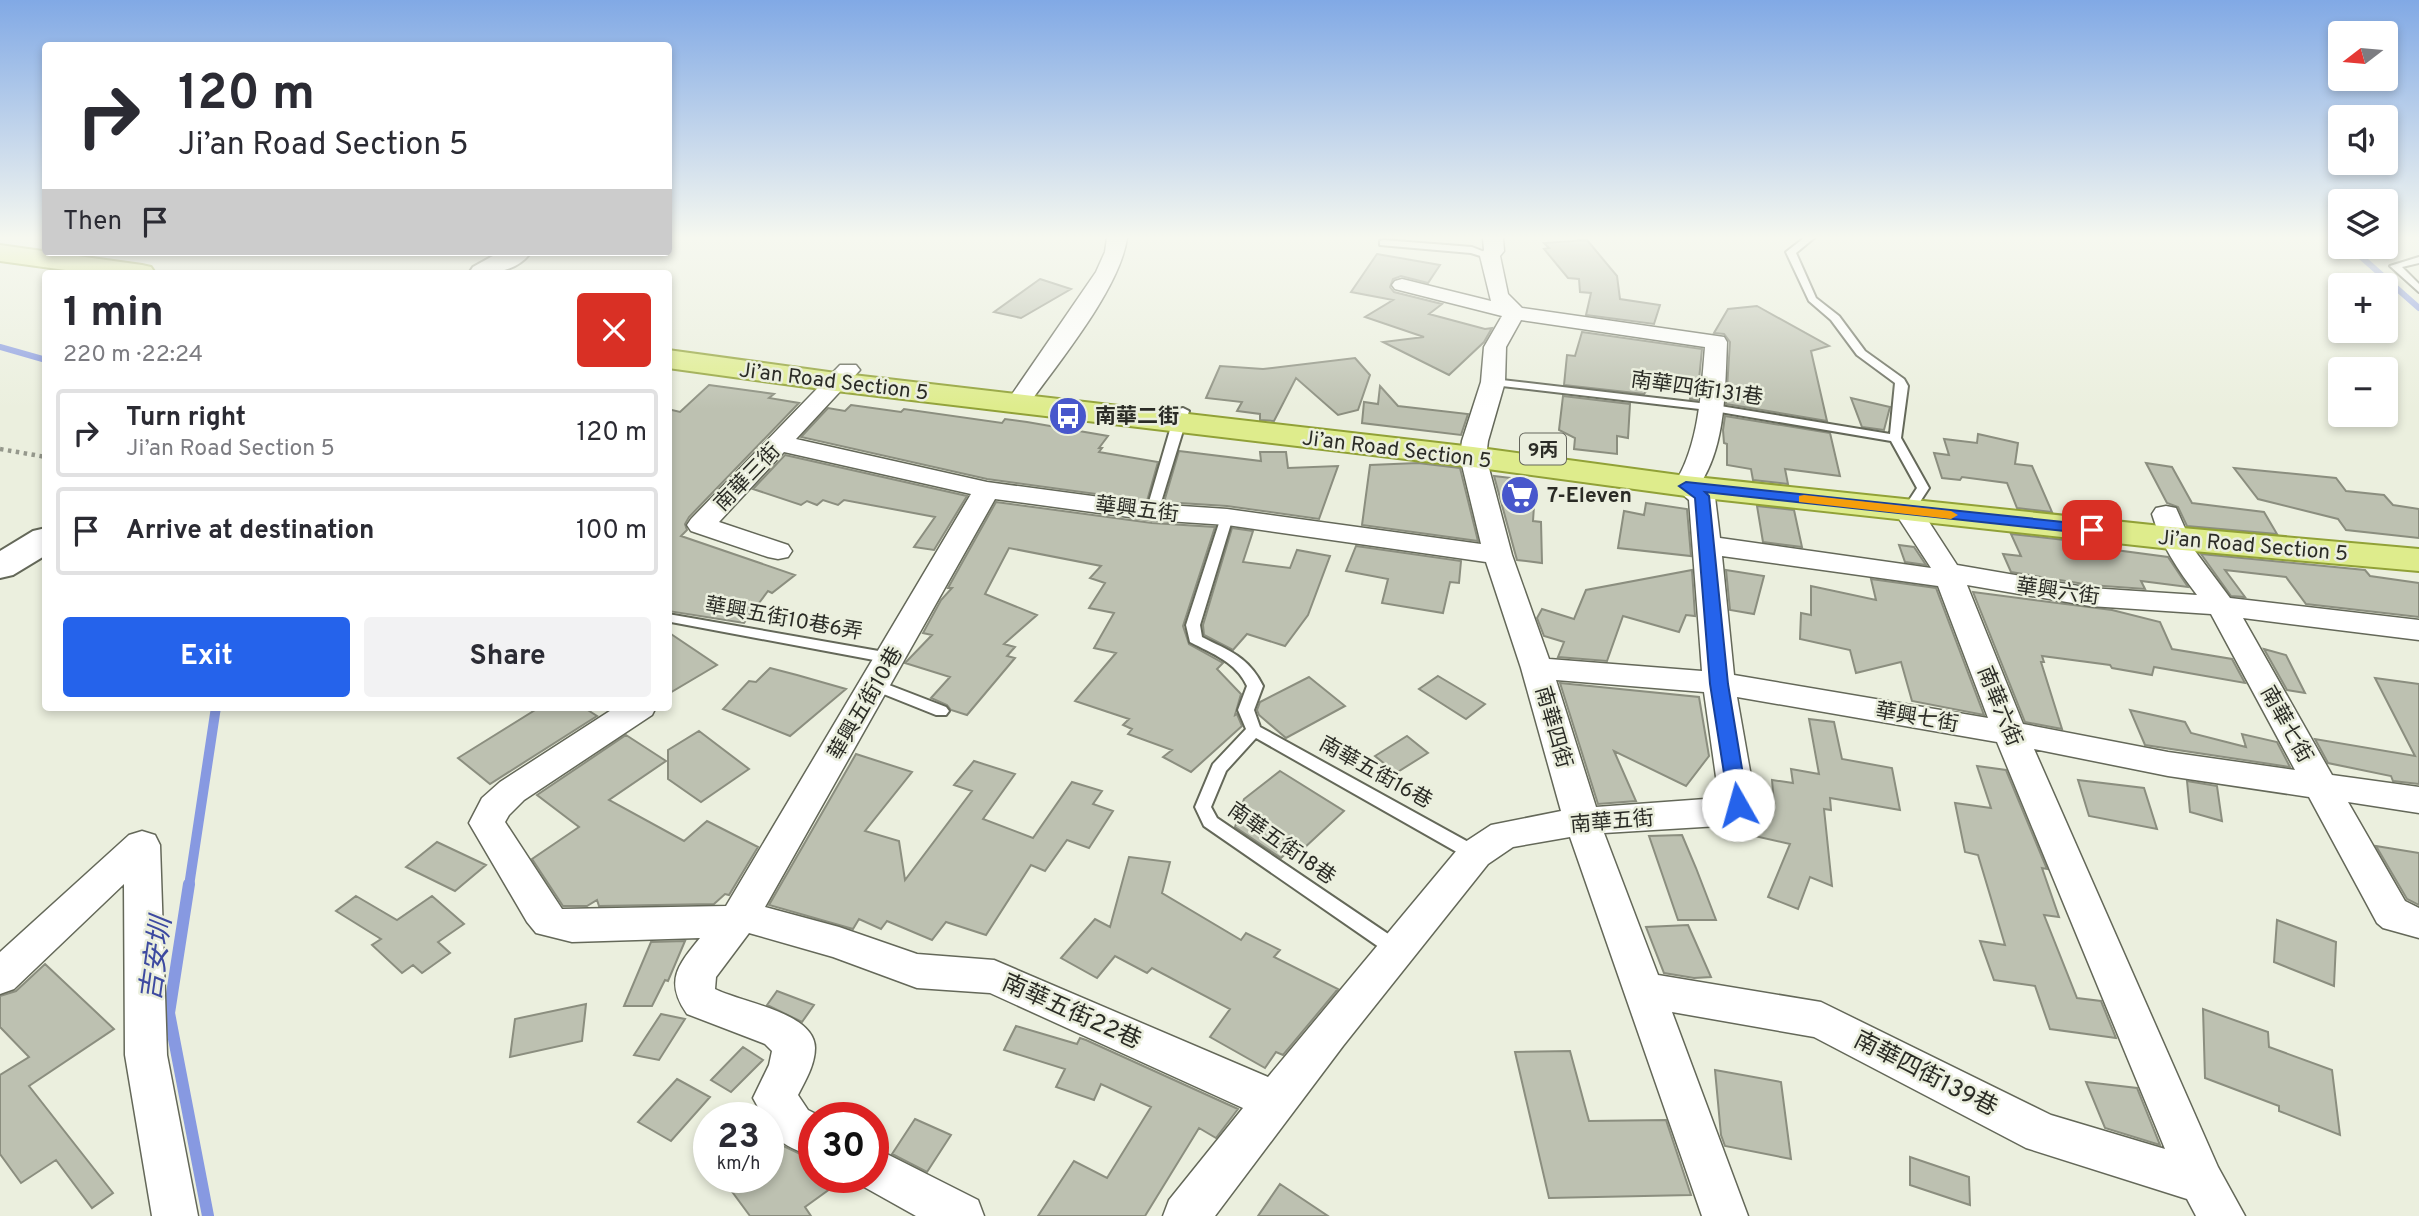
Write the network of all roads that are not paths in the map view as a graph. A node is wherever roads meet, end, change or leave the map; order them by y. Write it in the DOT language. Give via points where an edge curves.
graph roads {
  1 [pos="1091,295"];
  2 [pos="1441,295"];
  3 [pos="1498,295"];
  4 [pos="1810,295"];
  5 [pos="1515,313"];
  6 [pos="672,347"];
  7 [pos="672,359"];
  8 [pos="842,376"];
  9 [pos="1493,383"];
  10 [pos="1023,396"];
  11 [pos="1708,407"];
  12 [pos="1180,417"];
  13 [pos="1895,438"];
  14 [pos="779,443"];
  15 [pos="1474,449"];
  16 [pos="1693,476"];
  17 [pos="987,490"];
  18 [pos="1915,499"];
  19 [pos="1152,512"];
  20 [pos="1227,517"];
  21 [pos="2168,526"];
  22 [pos="2419,541"];
  23 [pos="42,542"];
  24 [pos="1706,543"];
  25 [pos="778,551"];
  26 [pos="1498,555"];
  27 [pos="2419,560"];
  28 [pos="0,567"];
  29 [pos="1947,571"];
  30 [pos="2221,606"];
  31 [pos="672,618"];
  32 [pos="2419,629"];
  33 [pos="1537,668"];
  34 [pos="883,672"];
  35 [pos="1719,684"];
  36 [pos="634,711"];
  37 [pos="942,711"];
  38 [pos="1254,730"];
  39 [pos="2010,733"];
  40 [pos="2323,787"];
  41 [pos="2419,800"];
  42 [pos="1582,821"];
  43 [pos="1475,854"];
  44 [pos="738,918"];
  45 [pos="2419,923"];
  46 [pos="1396,949"];
  47 [pos="0,977"];
  48 [pos="1644,990"];
  49 [pos="1272,1102"];
  50 [pos="798,1127"];
  51 [pos="889,1177"];
  52 [pos="2212,1199"];
  53 [pos="176,1216"];
  54 [pos="961,1216"];
  55 [pos="1186,1216"];
  56 [pos="1725,1216"];
  1 -- 10 [label="street"];
  2 -- 5 [label="street"];
  3 -- 5 [label="street"];
  4 -- 13 [label="lane" via="1835,318 1861,353 1900,381"];
  5 -- 9 [label="street" via="1495,347"];
  5 -- 11 [label="street" via="1716,342"];
  6 -- 8 [label="main road, Ji’an Road Section 5 / 9丙"];
  7 -- 8 [label="main road, Ji’an Road Section 5 / 9丙"];
  8 -- 10 [label="main road, Ji’an Road Section 5 / 9丙"];
  8 -- 14 [label="street, 南華三街"];
  9 -- 11 [label="lane, 南華四街131巷"];
  9 -- 15 [label="street"];
  10 -- 12 [label="main road, Ji’an Road Section 5 / 9丙"];
  11 -- 13 [label="lane, 南華四街131巷"];
  11 -- 16 [label="street"];
  12 -- 15 [label="main road, Ji’an Road Section 5 / 9丙"];
  12 -- 19 [label="lane"];
  13 -- 18 [label="lane, 南華六街"];
  14 -- 17 [label="street, 華興五街"];
  14 -- 25 [label="street, 南華三街" via="701,525"];
  15 -- 16 [label="main road, Ji’an Road Section 5 / 9丙"];
  15 -- 26 [label="street, 南華四街"];
  16 -- 18 [label="main road, Ji’an Road Section 5 / 9丙"];
  16 -- 24 [label="street, 南華五街" via="1702,496"];
  17 -- 19 [label="street, 華興五街"];
  17 -- 34 [label="street, 華興五街10巷"];
  18 -- 21 [label="main road, Ji’an Road Section 5 / 9丙"];
  18 -- 29 [label="street, 南華六街"];
  19 -- 20 [label="street, 華興五街"];
  20 -- 26 [label="street, 華興五街"];
  20 -- 38 [label="lane" via="1193,625 1195,639 1239,661 1249,671 1255,686 1246,710"];
  21 -- 22 [label="main road, Ji’an Road Section 5 / 9丙"];
  21 -- 27 [label="main road, Ji’an Road Section 5 / 9丙"];
  21 -- 30 [label="street, 南華七街"];
  23 -- 28 [label="street"];
  24 -- 29 [label="street, 華興六街" via="1912,576 1945,578"];
  24 -- 35 [label="street, 南華五街"];
  26 -- 33 [label="street, 南華四街"];
  29 -- 30 [label="street, 華興六街" via="2090,597"];
  29 -- 39 [label="street, 南華六街"];
  30 -- 32 [label="street, 華興六街"];
  30 -- 40 [label="street, 南華七街"];
  31 -- 34 [label="lane, 華興五街10巷6弄"];
  33 -- 35 [label="street, 華興七街"];
  33 -- 42 [label="street, 南華四街"];
  34 -- 37 [label="lane, 華興五街10巷6弄"];
  34 -- 44 [label="street, 華興五街10巷"];
  35 -- 39 [label="street, 華興七街"];
  35 -- 42 [label="street, 南華五街" via="1738,805 1719,813"];
  36 -- 44 [label="street, 南華五街22巷" via="512,791 495,807 487,823 550,922 581,926"];
  38 -- 43 [label="lane, 南華五街16巷"];
  38 -- 46 [label="lane, 南華五街18巷" via="1219,768 1203,807 1210,822"];
  39 -- 40 [label="street, 華興七街" via="2168,764"];
  39 -- 52 [label="street, 南華六街"];
  40 -- 41 [label="street, 華興七街"];
  40 -- 45 [label="street, 南華七街" via="2391,912"];
  42 -- 43 [label="street, 南華五街" via="1504,835"];
  42 -- 48 [label="street, 南華四街"];
  43 -- 46 [label="street, 南華五街"];
  44 -- 49 [label="street, 南華五街22巷" via="839,943 917,971 994,976"];
  44 -- 50 [label="street, 華興五街10巷" via="696,972 694,992 701,1002 780,1031 794,1046 775,1098"];
  46 -- 49 [label="street, 南華五街"];
  47 -- 53 [label="street" via="142,845 146,1055"];
  48 -- 52 [label="street, 南華四街139巷" via="1821,1020 2042,1133"];
  48 -- 56 [label="street, 南華四街"];
  49 -- 55 [label="street, 南華五街"];
  51 -- 54 [label="street"];
}
